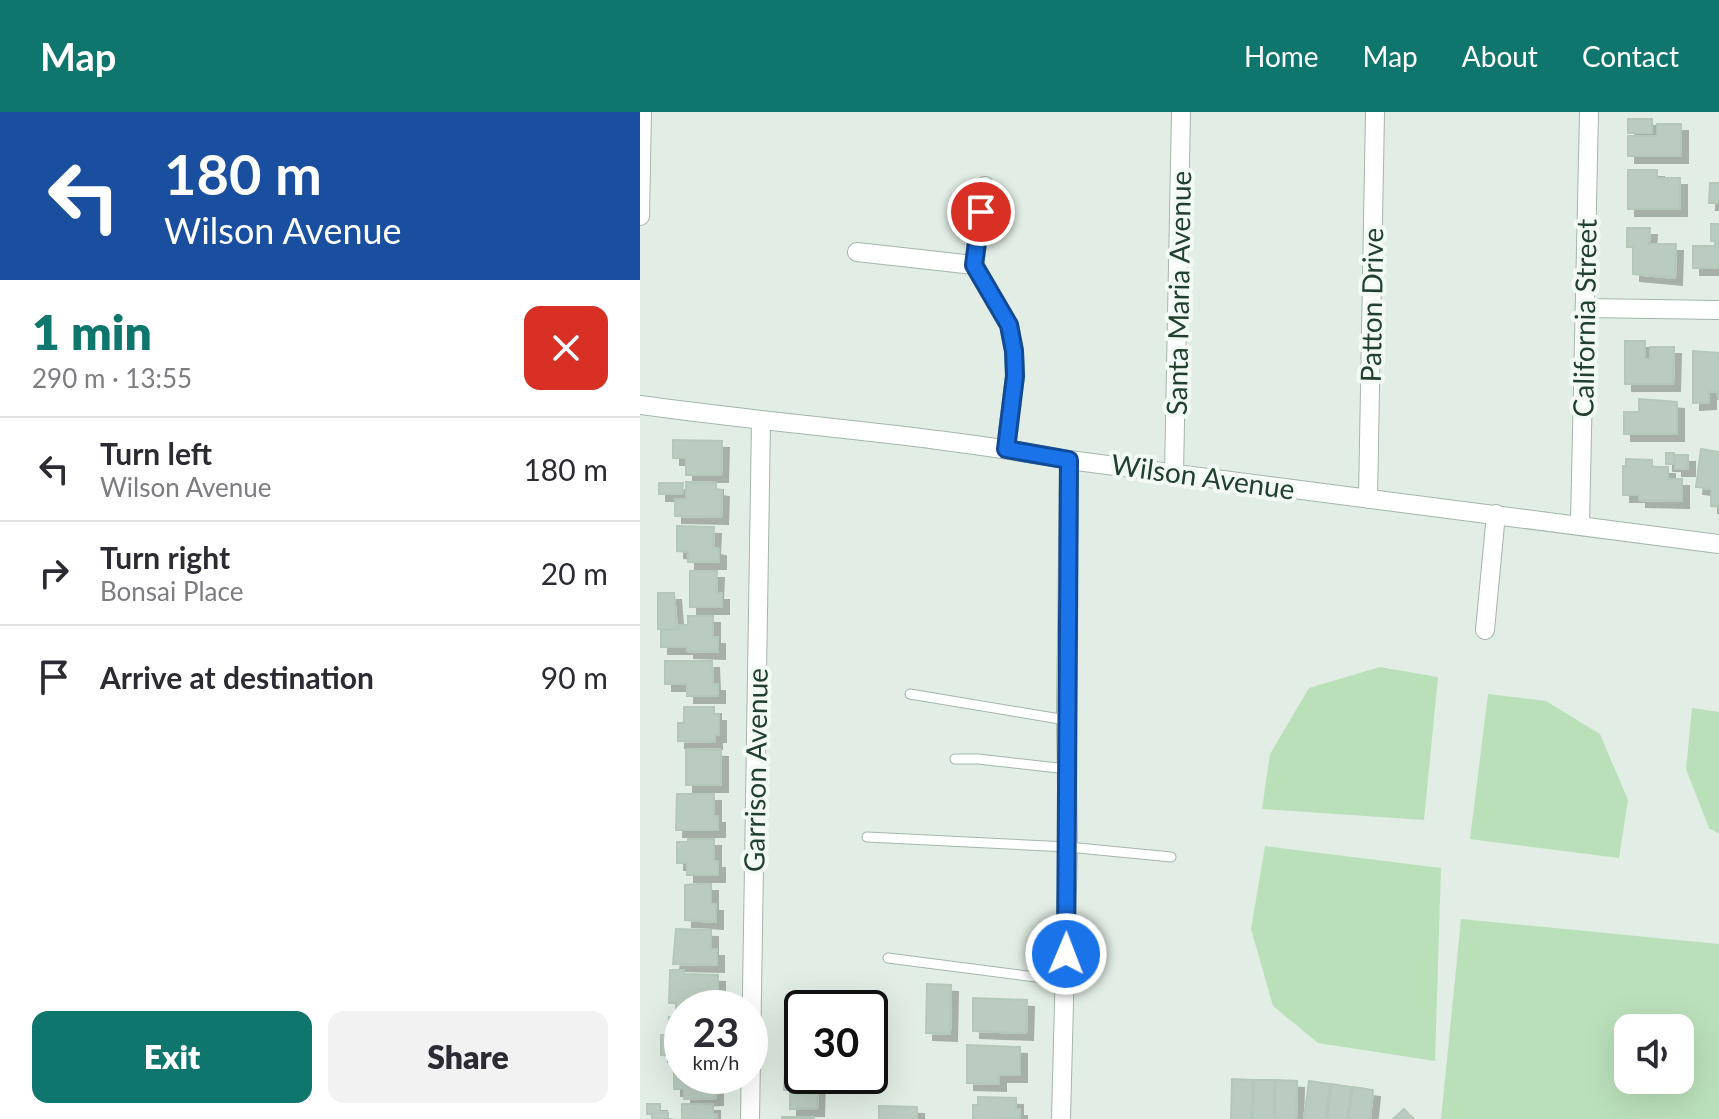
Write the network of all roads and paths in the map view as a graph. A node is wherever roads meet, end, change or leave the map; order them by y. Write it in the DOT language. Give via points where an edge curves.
graph roads {
  1 [pos="642,112"];
  2 [pos="1181,112"];
  3 [pos="1375,112"];
  4 [pos="1589,112"];
  5 [pos="641,132"];
  6 [pos="985,186"];
  7 [pos="640,216"];
  8 [pos="857,252"];
  9 [pos="974,265"];
  10 [pos="1586,308"];
  11 [pos="1719,310"];
  12 [pos="640,405"];
  13 [pos="761,422"];
  14 [pos="1006,449"];
  15 [pos="1069,460"];
  16 [pos="1174,473"];
  17 [pos="1368,499"];
  18 [pos="1496,514"];
  19 [pos="1580,524"];
  20 [pos="1719,544"];
  21 [pos="1485,630"];
  22 [pos="910,694"];
  23 [pos="1066,720"];
  24 [pos="955,759"];
  25 [pos="1067,769"];
  26 [pos="867,837"];
  27 [pos="1068,847"];
  28 [pos="1171,857"];
  29 [pos="888,958"];
  30 [pos="1066,981"];
  31 [pos="750,1119"];
  32 [pos="1061,1119"];
  1 -- 5 [label="street"];
  2 -- 16 [label="street, Santa Maria Avenue"];
  3 -- 17 [label="street, Patton Drive"];
  4 -- 10 [label="street, California Street"];
  5 -- 7 [label="street"];
  6 -- 9 [label="street"];
  8 -- 9 [label="street"];
  9 -- 14 [label="street" via="1009,325 1014,351"];
  10 -- 11 [label="street"];
  10 -- 19 [label="street, California Street"];
  12 -- 13 [label="street, Wilson Avenue"];
  13 -- 14 [label="street, Wilson Avenue"];
  13 -- 31 [label="street, Garrison Avenue"];
  14 -- 15 [label="street, Wilson Avenue"];
  15 -- 16 [label="street, Wilson Avenue"];
  15 -- 23 [label="street"];
  16 -- 17 [label="street, Wilson Avenue"];
  17 -- 18 [label="street, Wilson Avenue"];
  18 -- 19 [label="street, Wilson Avenue"];
  18 -- 21 [label="street"];
  19 -- 20 [label="street, Wilson Avenue"];
  22 -- 23 [label="lane"];
  23 -- 25 [label="street"];
  24 -- 25 [label="lane"];
  25 -- 27 [label="street"];
  26 -- 27 [label="lane"];
  27 -- 28 [label="lane"];
  27 -- 30 [label="street"];
  29 -- 30 [label="lane"];
  30 -- 32 [label="street"];
}
